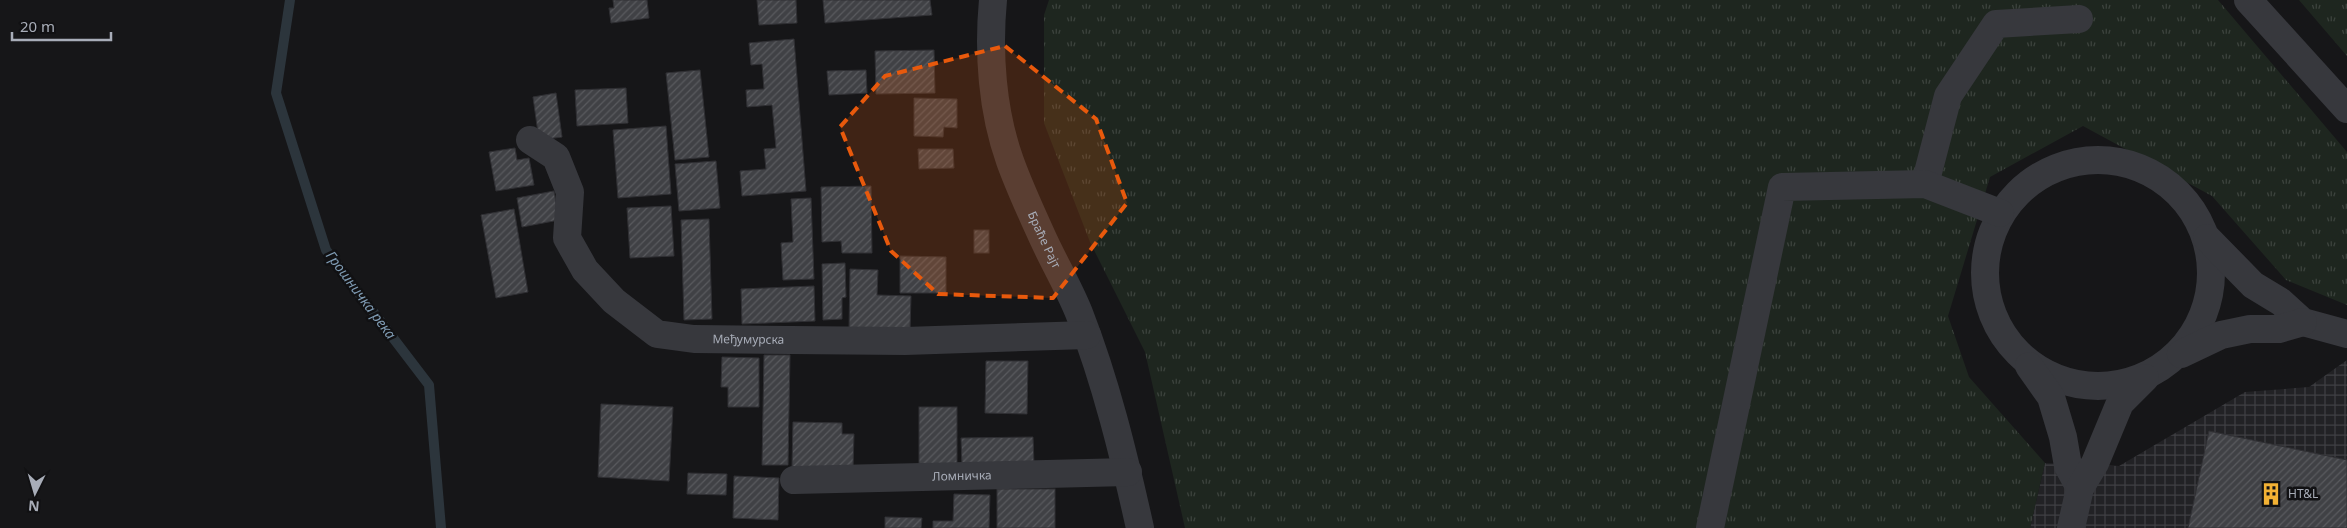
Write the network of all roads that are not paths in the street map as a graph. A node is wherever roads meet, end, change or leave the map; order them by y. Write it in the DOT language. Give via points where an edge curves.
graph roads {
  1 [pos="993,0"];
  2 [pos="2248,0"];
  3 [pos="2079,19"];
  4 [pos="2347,109"];
  5 [pos="530,140"];
  6 [pos="1924,184"];
  7 [pos="2000,213"];
  8 [pos="2207,238"];
  9 [pos="2303,322"];
  10 [pos="2347,334"];
  11 [pos="1087,335"];
  12 [pos="2176,357"];
  13 [pos="2026,361"];
  14 [pos="2149,375"];
  15 [pos="1128,472"];
  16 [pos="794,480"];
  17 [pos="2080,488"];
  18 [pos="1140,528"];
  19 [pos="1710,528"];
  20 [pos="2071,528"];
  1 -- 11 [label="street, Браће Рајт" via="991,38 998,118 1010,160"];
  2 -- 4 [label="street"];
  3 -- 6 [label="street" via="1996,24 1948,96"];
  5 -- 11 [label="street, Међумурска" via="556,157 570,192 567,238 585,270 614,301 657,334 694,339 896,341"];
  6 -- 7 [label="street"];
  6 -- 19 [label="street" via="1782,187"];
  7 -- 8 [label="street" via="2021,188 2048,170 2079,160 2111,160 2143,168 2170,184 2192,208"];
  7 -- 13 [label="street" via="1987,244 1984,276 1989,308 2004,337"];
  8 -- 9 [label="street" via="2253,285 2281,302"];
  8 -- 12 [label="street" via="2212,270 2209,302 2196,332"];
  9 -- 10 [label="street"];
  9 -- 12 [label="street" via="2279,329 2250,329 2220,335"];
  11 -- 15 [label="street, Браће Рајт"];
  12 -- 14 [label="street"];
  13 -- 14 [label="street" via="2054,377 2085,386 2118,385"];
  13 -- 17 [label="street" via="2051,397 2068,466"];
  14 -- 17 [label="street" via="2120,403 2095,463"];
  15 -- 16 [label="street, Ломничка"];
  15 -- 18 [label="street, Браће Рајт"];
  17 -- 20 [label="street"];
}
